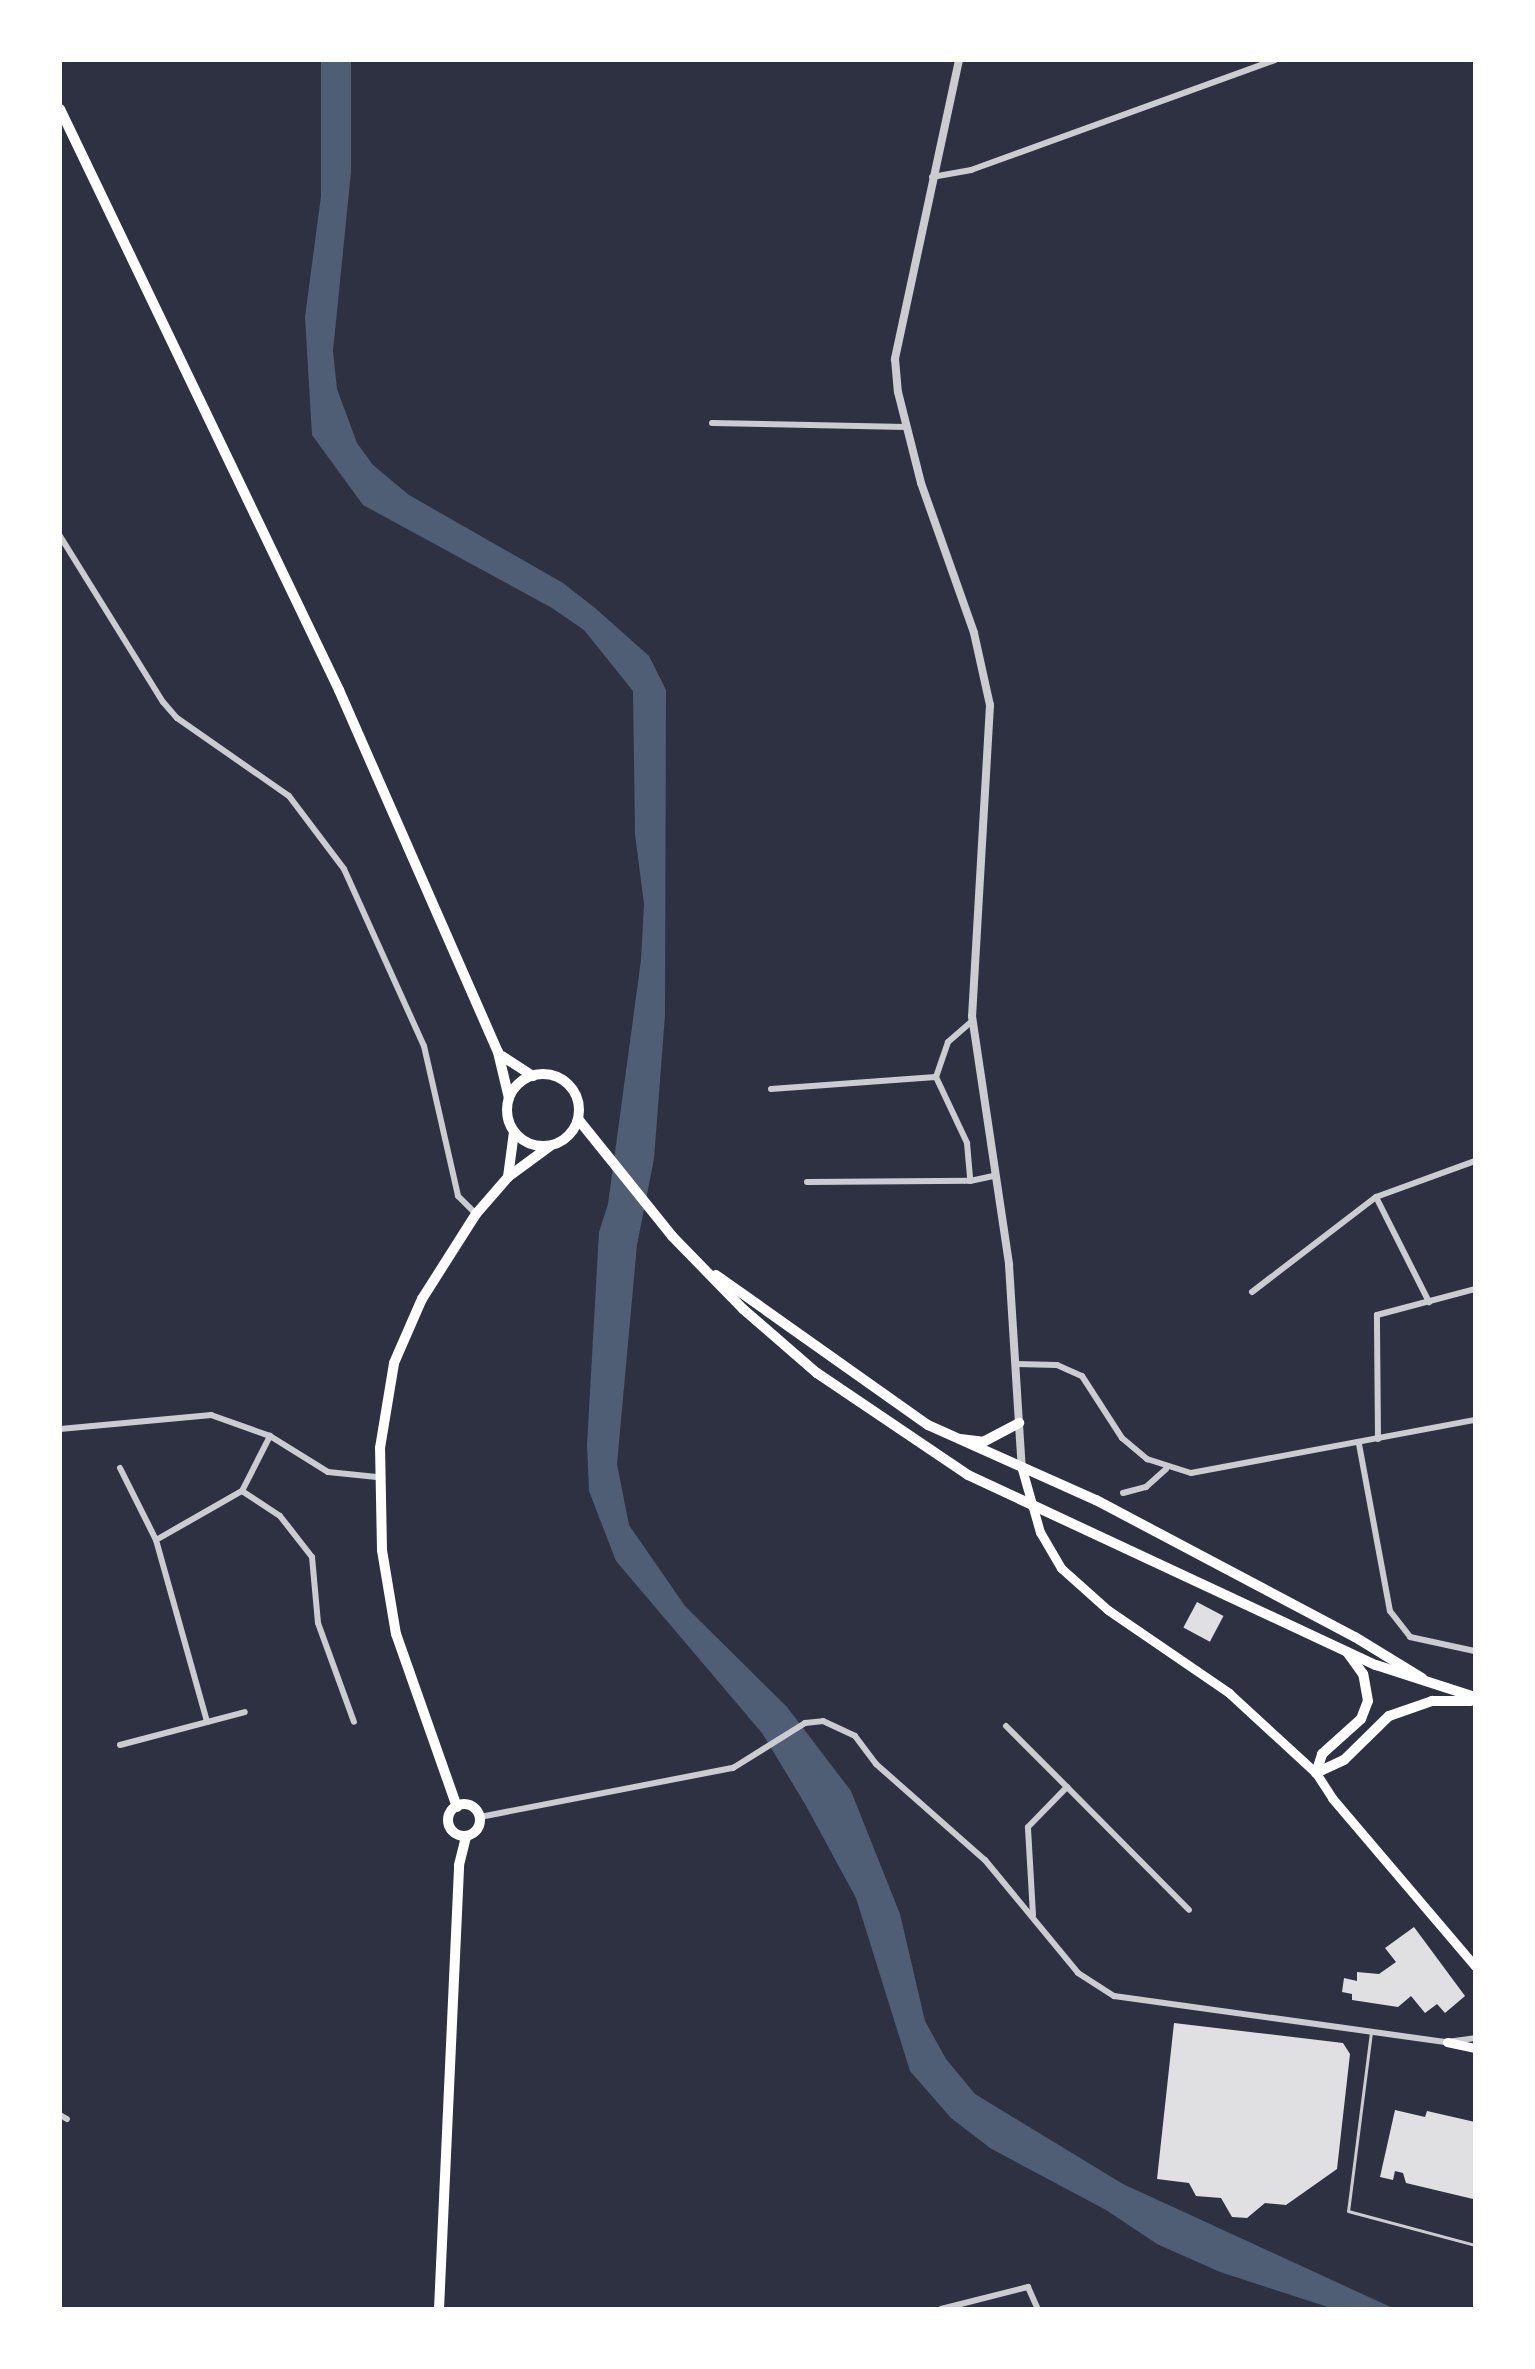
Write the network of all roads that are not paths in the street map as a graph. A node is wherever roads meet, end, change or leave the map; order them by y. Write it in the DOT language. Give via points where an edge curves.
graph roads {
  1 [pos="959,60"];
  2 [pos="1275,60"];
  3 [pos="60,109"];
  4 [pos="932,177"];
  5 [pos="712,423"];
  6 [pos="906,427"];
  7 [pos="60,536"];
  8 [pos="972,1021"];
  9 [pos="498,1052"];
  10 [pos="533,1076"];
  11 [pos="936,1077"];
  12 [pos="771,1089"];
  13 [pos="509,1098"];
  14 [pos="578,1119"];
  15 [pos="514,1132"];
  16 [pos="567,1137"];
  17 [pos="550,1146"];
  18 [pos="598,1150"];
  19 [pos="1475,1161"];
  20 [pos="994,1176"];
  21 [pos="508,1177"];
  22 [pos="970,1181"];
  23 [pos="807,1182"];
  24 [pos="1376,1197"];
  25 [pos="476,1214"];
  26 [pos="695,1260"];
  27 [pos="1475,1289"];
  28 [pos="1252,1292"];
  29 [pos="1429,1302"];
  30 [pos="1017,1364"];
  31 [pos="1475,1420"];
  32 [pos="1019,1423"];
  33 [pos="60,1429"];
  34 [pos="270,1436"];
  35 [pos="950,1437"];
  36 [pos="1378,1439"];
  37 [pos="1359,1444"];
  38 [pos="120,1468"];
  39 [pos="1022,1469"];
  40 [pos="1166,1469"];
  41 [pos="377,1477"];
  42 [pos="242,1491"];
  43 [pos="1123,1493"];
  44 [pos="156,1540"];
  45 [pos="1346,1650"];
  46 [pos="1475,1651"];
  47 [pos="1432,1685"];
  48 [pos="1475,1699"];
  49 [pos="245,1712"];
  50 [pos="207,1722"];
  51 [pos="354,1722"];
  52 [pos="1006,1726"];
  53 [pos="120,1745"];
  54 [pos="1316,1773"];
  55 [pos="1067,1787"];
  56 [pos="457,1807"];
  57 [pos="480,1817"];
  58 [pos="466,1836"];
  59 [pos="1189,1910"];
  60 [pos="1033,1915"];
  61 [pos="1475,1966"];
  62 [pos="1371,2032"];
  63 [pos="1475,2038"];
  64 [pos="1447,2042"];
  65 [pos="1475,2048"];
  66 [pos="1475,2245"];
  67 [pos="439,2309"];
  68 [pos="941,2309"];
  69 [pos="1038,2309"];
  1 -- 4 [label="street"];
  2 -- 4 [label="street" via="971,170"];
  3 -- 9 [label="highway" via="339,690"];
  4 -- 6 [label="street" via="895,359"];
  5 -- 6 [label="street"];
  6 -- 8 [label="street" via="974,633 990,705"];
  7 -- 25 [label="street" via="177,718 289,796 344,869 424,1046 458,1196"];
  8 -- 11 [label="street" via="948,1042"];
  8 -- 20 [label="street"];
  9 -- 10 [label="highway" via="520,1072"];
  9 -- 13 [label="highway"];
  10 -- 13 [label="highway"];
  10 -- 14 [label="highway" via="555,1077 569,1086"];
  11 -- 12 [label="street"];
  11 -- 22 [label="street" via="967,1143"];
  13 -- 15 [label="highway" via="507,1115"];
  14 -- 16 [label="highway"];
  14 -- 18 [label="highway"];
  15 -- 17 [label="highway" via="533,1145"];
  15 -- 21 [label="highway"];
  16 -- 17 [label="highway"];
  16 -- 18 [label="highway"];
  17 -- 21 [label="highway"];
  18 -- 26 [label="highway"];
  19 -- 24 [label="street"];
  20 -- 22 [label="street"];
  20 -- 30 [label="street"];
  21 -- 25 [label="highway"];
  22 -- 23 [label="street"];
  24 -- 28 [label="street"];
  24 -- 29 [label="street"];
  25 -- 41 [label="highway" via="422,1299 394,1363"];
  26 -- 35 [label="highway"];
  26 -- 45 [label="highway" via="817,1373 968,1475"];
  27 -- 29 [label="street"];
  29 -- 36 [label="street" via="1374,1319"];
  30 -- 32 [label="street"];
  30 -- 40 [label="street" via="1057,1365 1082,1376 1122,1438"];
  31 -- 36 [label="street"];
  32 -- 35 [label="highway" via="983,1442"];
  32 -- 39 [label="street"];
  33 -- 34 [label="street" via="211,1415"];
  34 -- 41 [label="street" via="328,1472"];
  34 -- 42 [label="street"];
  35 -- 39 [label="highway"];
  36 -- 37 [label="street"];
  37 -- 40 [label="street" via="1221,1470"];
  37 -- 46 [label="street" via="1390,1611 1410,1637"];
  38 -- 44 [label="street"];
  39 -- 47 [label="highway" via="1085,1495 1355,1637"];
  39 -- 54 [label="main road" via="1040,1532 1061,1568 1091,1597 1218,1685"];
  40 -- 43 [label="street" via="1146,1487"];
  41 -- 56 [label="highway" via="396,1634"];
  42 -- 44 [label="street"];
  42 -- 51 [label="street" via="280,1516 312,1557 318,1623"];
  44 -- 50 [label="street"];
  45 -- 47 [label="highway"];
  45 -- 54 [label="highway" via="1363,1674 1368,1701 1361,1719 1322,1754"];
  47 -- 48 [label="highway"];
  48 -- 54 [label="highway" via="1432,1701 1389,1716 1344,1760"];
  49 -- 50 [label="street"];
  50 -- 53 [label="street"];
  52 -- 55 [label="street"];
  54 -- 61 [label="main road"];
  55 -- 59 [label="street"];
  55 -- 60 [label="street" via="1028,1827"];
  56 -- 57 [label="highway" via="471,1806"];
  56 -- 58 [label="highway" via="450,1825"];
  57 -- 58 [label="highway" via="479,1827"];
  57 -- 60 [label="street" via="750,1761 805,1723 823,1721 855,1736 876,1764 985,1860"];
  58 -- 67 [label="highway" via="459,1865"];
  60 -- 62 [label="street" via="1078,1973 1114,1996"];
  62 -- 64 [label="street"];
  62 -- 66 [label="lane" via="1348,2211"];
  63 -- 64 [label="street"];
  64 -- 65 [label="main road"];
  68 -- 69 [label="street" via="1028,2287"];
}
